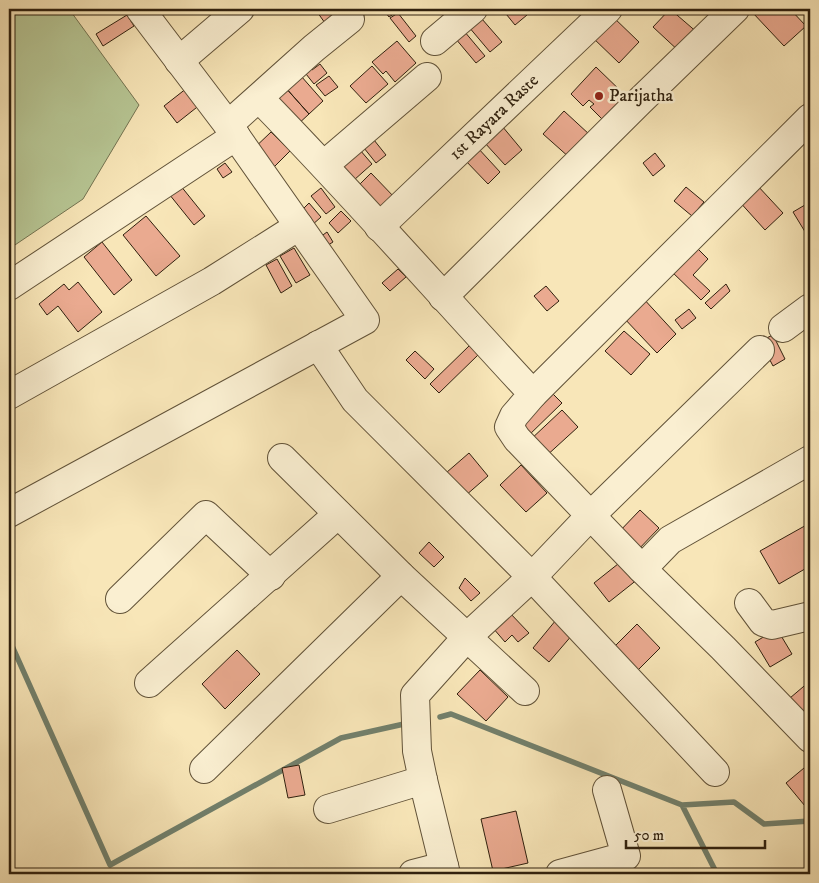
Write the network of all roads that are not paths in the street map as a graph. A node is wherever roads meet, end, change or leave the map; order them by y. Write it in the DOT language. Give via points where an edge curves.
graph roads {
  1 [pos="140,9"];
  2 [pos="240,9"];
  3 [pos="473,9"];
  4 [pos="608,9"];
  5 [pos="734,9"];
  6 [pos="350,19"];
  7 [pos="434,42"];
  8 [pos="179,61"];
  9 [pos="427,77"];
  10 [pos="259,98"];
  11 [pos="810,118"];
  12 [pos="232,130"];
  13 [pos="324,165"];
  14 [pos="299,226"];
  15 [pos="380,227"];
  16 [pos="9,286"];
  17 [pos="443,297"];
  18 [pos="810,308"];
  19 [pos="783,328"];
  20 [pos="318,344"];
  21 [pos="760,350"];
  22 [pos="533,394"];
  23 [pos="9,395"];
  24 [pos="282,458"];
  25 [pos="810,460"];
  26 [pos="9,513"];
  27 [pos="338,514"];
  28 [pos="591,515"];
  29 [pos="642,569"];
  30 [pos="270,576"];
  31 [pos="401,576"];
  32 [pos="532,577"];
  33 [pos="120,599"];
  34 [pos="749,603"];
  35 [pos="810,616"];
  36 [pos="467,637"];
  37 [pos="149,683"];
  38 [pos="524,691"];
  39 [pos="810,738"];
  40 [pos="204,768"];
  41 [pos="716,772"];
  42 [pos="423,780"];
  43 [pos="607,790"];
  44 [pos="328,809"];
  45 [pos="628,865"];
  46 [pos="445,870"];
  47 [pos="413,874"];
  48 [pos="560,874"];
  1 -- 8 [label="street"];
  2 -- 8 [label="street"];
  3 -- 7 [label="street"];
  4 -- 15 [label="street, 1st Rayara Raste"];
  5 -- 17 [label="street"];
  6 -- 10 [label="street"];
  8 -- 12 [label="street"];
  9 -- 13 [label="street"];
  10 -- 12 [label="street"];
  10 -- 13 [label="street"];
  11 -- 22 [label="street"];
  12 -- 14 [label="street"];
  12 -- 16 [label="street"];
  13 -- 15 [label="street"];
  14 -- 20 [label="street" via="365,320"];
  14 -- 23 [label="street" via="212,281"];
  15 -- 17 [label="street"];
  17 -- 22 [label="street"];
  18 -- 19 [label="street"];
  20 -- 26 [label="street"];
  20 -- 32 [label="street" via="354,400"];
  21 -- 28 [label="street"];
  22 -- 28 [label="street" via="508,427"];
  24 -- 27 [label="street"];
  25 -- 29 [label="street" via="670,540"];
  27 -- 30 [label="street"];
  27 -- 31 [label="street"];
  28 -- 29 [label="street"];
  28 -- 32 [label="street"];
  29 -- 39 [label="street"];
  30 -- 33 [label="street" via="206,514"];
  30 -- 37 [label="street"];
  31 -- 36 [label="street"];
  31 -- 40 [label="street"];
  32 -- 36 [label="street"];
  32 -- 41 [label="street"];
  34 -- 35 [label="street" via="763,622 772,625"];
  36 -- 38 [label="street"];
  36 -- 42 [label="street" via="415,695"];
  42 -- 44 [label="street"];
  42 -- 46 [label="street"];
  43 -- 45 [label="street"];
  45 -- 48 [label="street"];
  46 -- 47 [label="street"];
}
